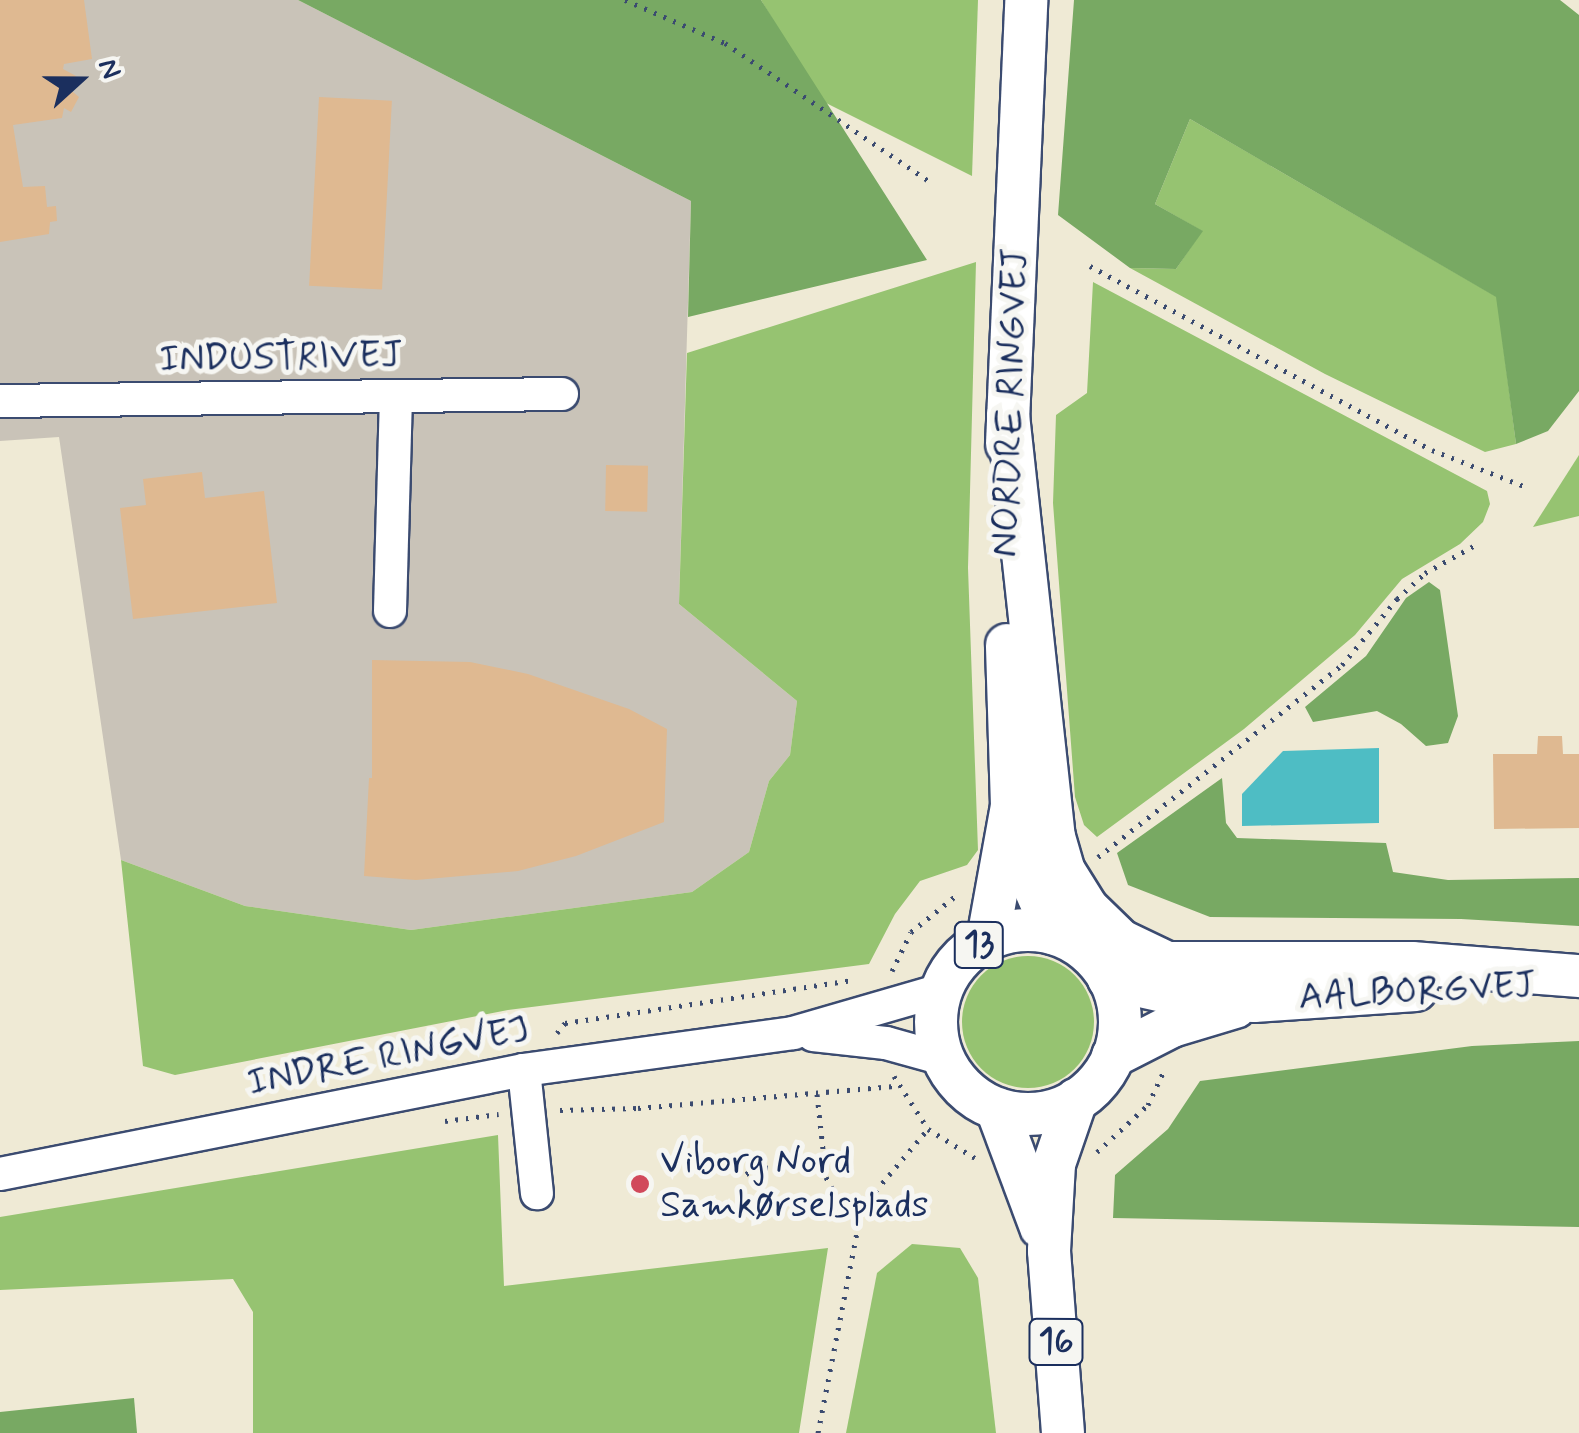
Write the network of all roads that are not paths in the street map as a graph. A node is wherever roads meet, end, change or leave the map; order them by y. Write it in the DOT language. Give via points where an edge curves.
graph roads {
  1 [pos="1026,0"];
  2 [pos="562,394"];
  3 [pos="396,396"];
  4 [pos="0,401"];
  5 [pos="1008,415"];
  6 [pos="390,610"];
  7 [pos="1012,806"];
  8 [pos="1055,934"];
  9 [pos="988,939"];
  10 [pos="1579,976"];
  11 [pos="1108,979"];
  12 [pos="1579,984"];
  13 [pos="942,990"];
  14 [pos="1254,1001"];
  15 [pos="793,1033"];
  16 [pos="1113,1056"];
  17 [pos="944,1060"];
  18 [pos="524,1070"];
  19 [pos="1076,1100"];
  20 [pos="996,1109"];
  21 [pos="0,1174"];
  22 [pos="537,1193"];
  23 [pos="1049,1251"];
  24 [pos="1063,1433"];
  1 -- 5 [label="main road, NORDRE RINGVEJ / 13"];
  2 -- 3 [label="street, INDUSTRIVEJ"];
  3 -- 4 [label="street, INDUSTRIVEJ"];
  3 -- 6 [label="street"];
  5 -- 7 [label="main road, NORDRE RINGVEJ / 13"];
  5 -- 10 [label="main road, 13" via="1054,837 1064,871 1087,908 1121,941 1166,962 1412,963"];
  7 -- 8 [label="main road, NORDRE RINGVEJ" via="1030,877"];
  7 -- 9 [label="main road, NORDRE RINGVEJ / 13"];
  8 -- 9 [label="main road, 13" via="1010,932"];
  8 -- 11 [label="main road, 13" via="1086,952"];
  9 -- 13 [label="main road, 13" via="952,969"];
  11 -- 14 [label="main road, AALBORGVEJ"];
  11 -- 16 [label="main road" via="1118,1004"];
  12 -- 14 [label="main road, AALBORGVEJ"];
  13 -- 15 [label="street, INDRE RINGVEJ"];
  13 -- 17 [label="main road, 13" via="936,1013"];
  14 -- 16 [label="main road, AALBORGVEJ" via="1172,1026"];
  15 -- 17 [label="street, INDRE RINGVEJ" via="886,1043"];
  15 -- 18 [label="street, INDRE RINGVEJ"];
  16 -- 19 [label="main road"];
  17 -- 20 [label="main road" via="965,1090"];
  18 -- 21 [label="street, INDRE RINGVEJ"];
  18 -- 22 [label="street"];
  19 -- 20 [label="main road" via="1037,1114"];
  19 -- 23 [label="main road, 16" via="1054,1164"];
  20 -- 23 [label="main road, 16"];
  23 -- 24 [label="main road, 16"];
}
